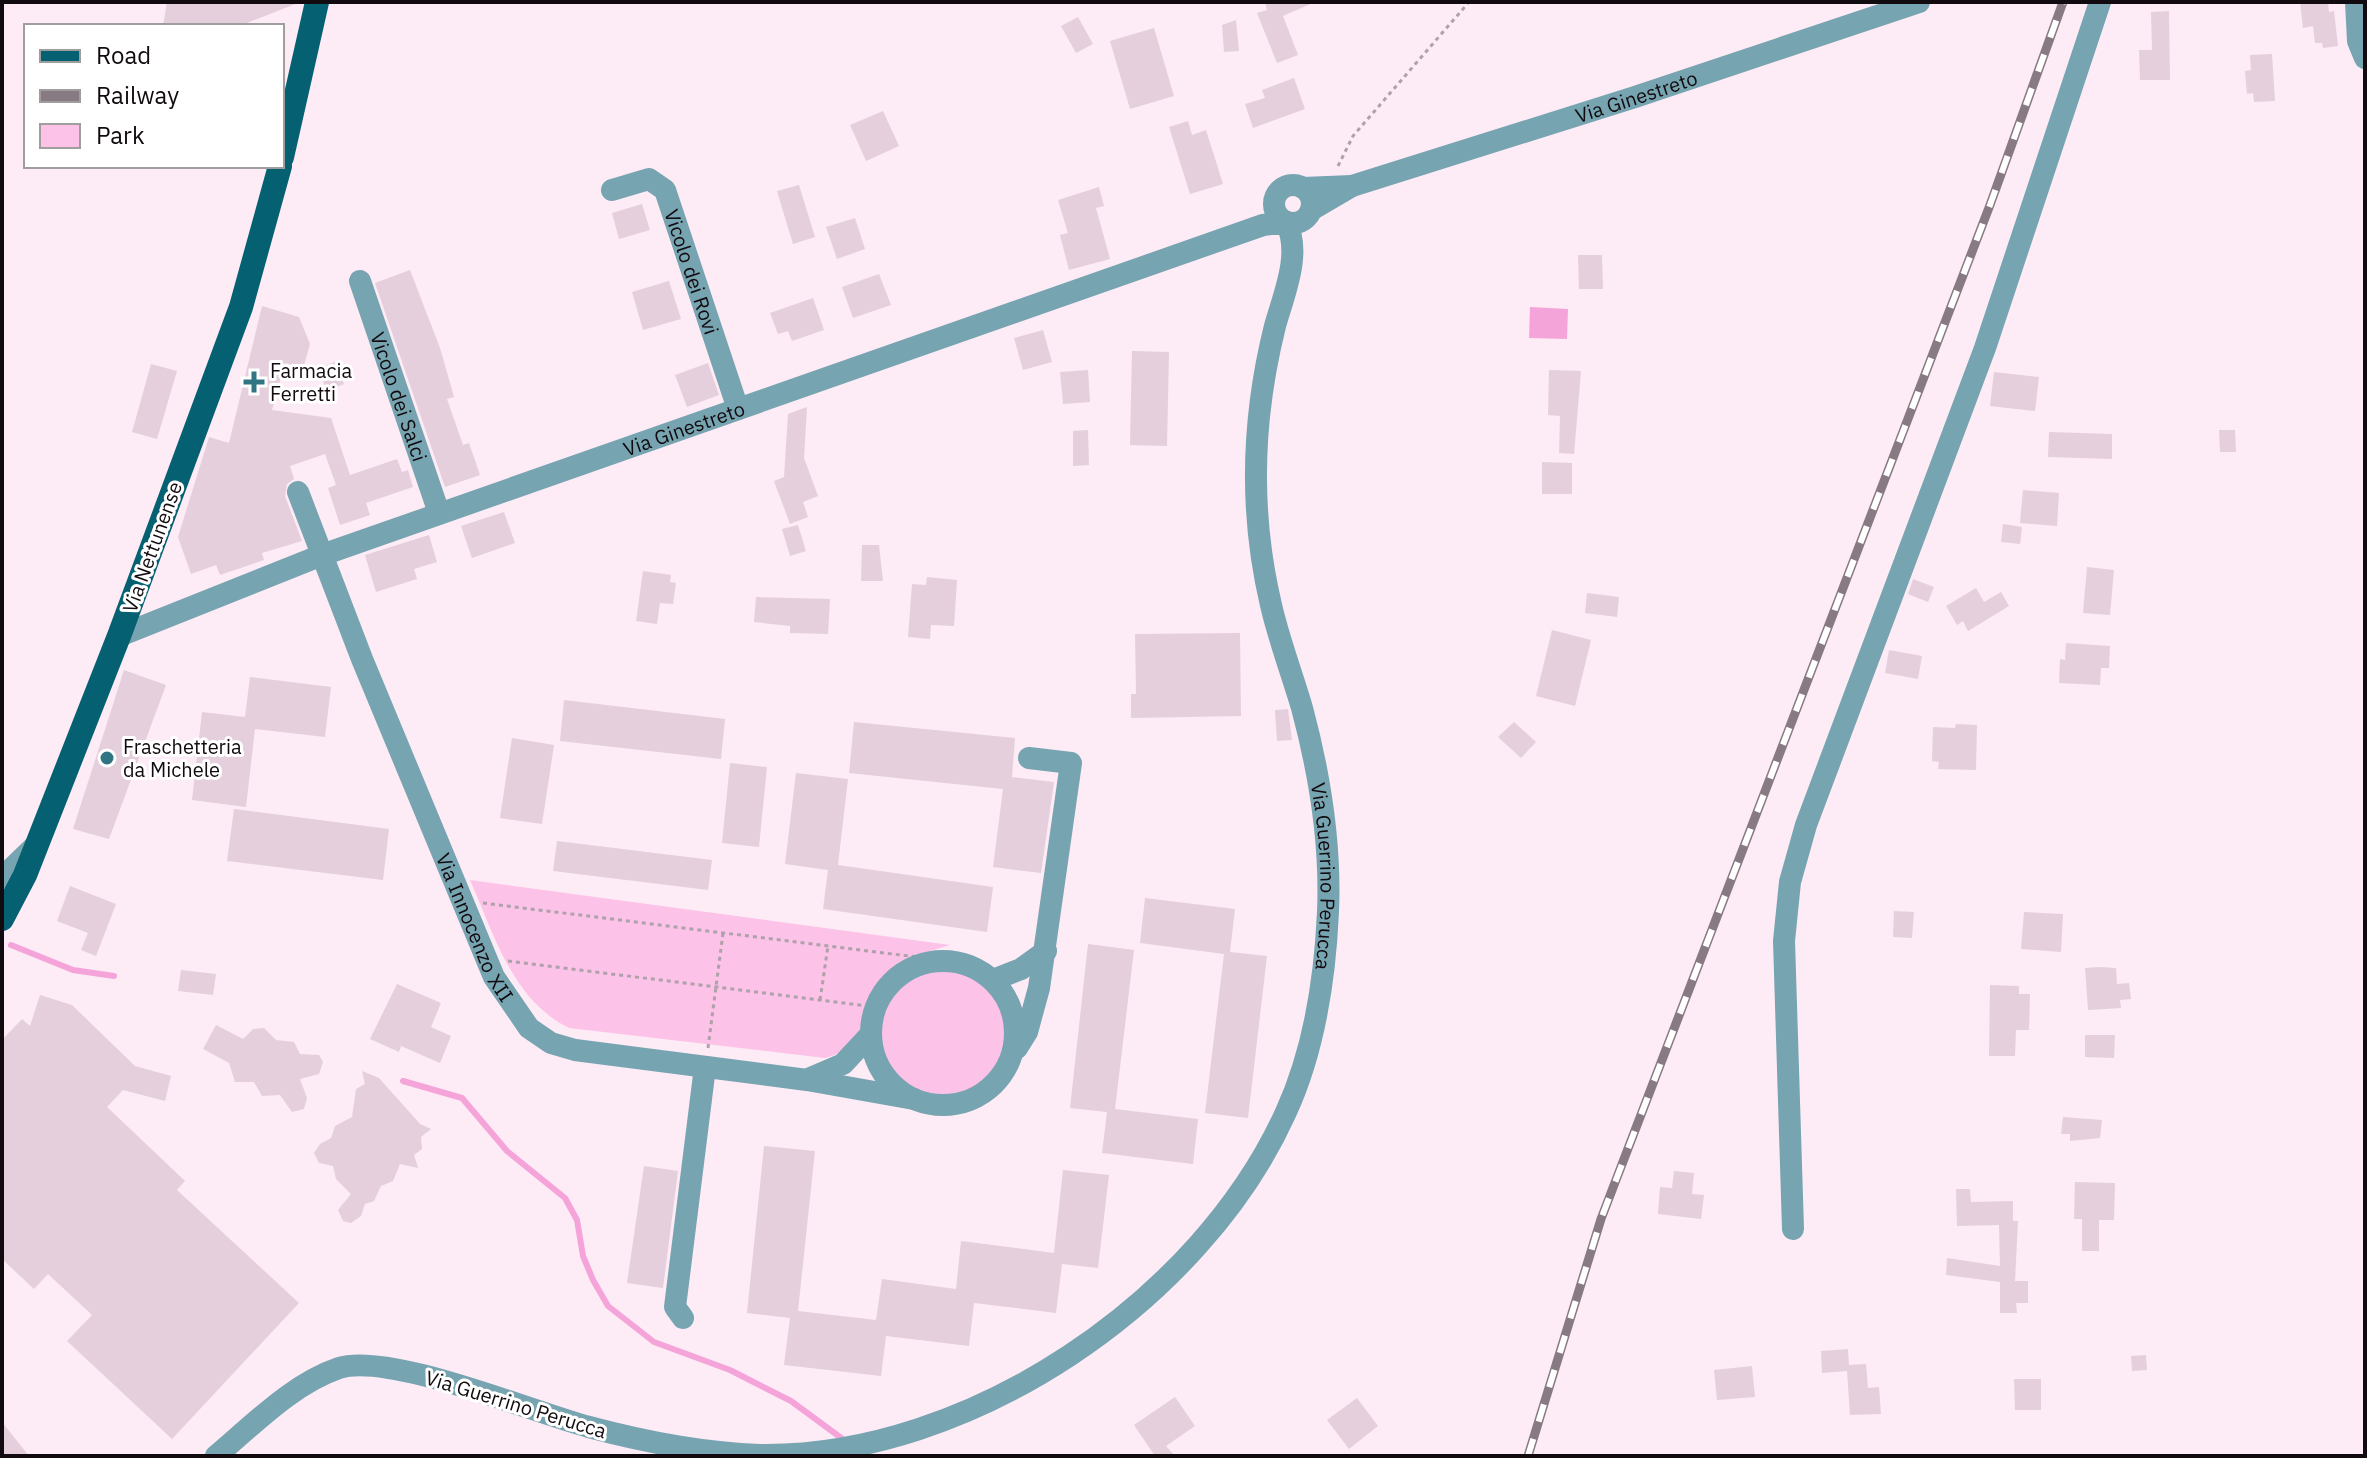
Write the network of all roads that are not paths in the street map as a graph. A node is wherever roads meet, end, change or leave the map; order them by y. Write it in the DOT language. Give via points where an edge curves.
graph roads {
  1 [pos="317,2"];
  2 [pos="1919,2"];
  3 [pos="2100,2"];
  4 [pos="2356,2"];
  5 [pos="2365,58"];
  6 [pos="284,148"];
  7 [pos="279,168"];
  8 [pos="612,190"];
  9 [pos="1274,202"];
  10 [pos="1307,204"];
  11 [pos="1286,222"];
  12 [pos="1253,229"];
  13 [pos="1291,264"];
  14 [pos="360,281"];
  15 [pos="738,409"];
  16 [pos="298,492"];
  17 [pos="439,513"];
  18 [pos="322,555"];
  19 [pos="119,636"];
  20 [pos="1029,758"];
  21 [pos="38,843"];
  22 [pos="2,878"];
  23 [pos="2,919"];
  24 [pos="1046,951"];
  25 [pos="993,980"];
  26 [pos="871,1034"];
  27 [pos="1011,1058"];
  28 [pos="705,1067"];
  29 [pos="807,1080"];
  30 [pos="914,1099"];
  31 [pos="1793,1229"];
  32 [pos="683,1318"];
  33 [pos="216,1456"];
  1 -- 6 [label="main road"];
  2 -- 10 [label="street, Via Ginestreto" via="1342,187"];
  3 -- 31 [label="street" via="1985,348 1798,851 1784,941"];
  4 -- 5 [label="street" via="2358,41"];
  7 -- 19 [label="main road, Via Nettunense" via="241,307"];
  8 -- 15 [label="street, Vicolo dei Rovi" via="649,179 665,190"];
  9 -- 10 [label="street" via="1285,187"];
  9 -- 11 [label="street"];
  9 -- 12 [label="street"];
  10 -- 11 [label="street" via="1298,222"];
  10 -- 13 [label="street, Via Guerrino Perucca"];
  11 -- 12 [label="street, Via Ginestreto"];
  11 -- 13 [label="street, Via Guerrino Perucca" via="1292,236"];
  12 -- 15 [label="street, Via Ginestreto"];
  13 -- 33 [label="street, Via Guerrino Perucca" via="1261,392 1257,505 1271,604 1319,786 1329,879 1326,938 1317,1005 1288,1108 1254,1168 1206,1233 1105,1332 1065,1362 990,1403 863,1445 776,1455 689,1448 595,1429 415,1374 362,1365 340,1368 309,1383"];
  14 -- 17 [label="street, Vicolo dei Salci"];
  15 -- 17 [label="street, Via Ginestreto"];
  16 -- 18 [label="street, Via Innocenzo XII"];
  17 -- 18 [label="street, Via Ginestreto"];
  18 -- 19 [label="street, Via Ginestreto"];
  18 -- 28 [label="street, Via Innocenzo XII" via="460,900 507,1000 544,1039 562,1047"];
  19 -- 21 [label="main road, Via Nettunense"];
  20 -- 24 [label="street, Via Innocenzo XII" via="1071,763"];
  21 -- 22 [label="street"];
  21 -- 23 [label="main road, Via Nettunense"];
  24 -- 25 [label="street"];
  24 -- 27 [label="street, Via Innocenzo XII" via="1031,1019"];
  25 -- 26 [label="street" via="969,965 941,960 919,964 883,991"];
  25 -- 27 [label="street" via="1014,1017"];
  26 -- 29 [label="street" via="843,1064"];
  26 -- 30 [label="street" via="883,1073"];
  27 -- 30 [label="street, Via Innocenzo XII" via="996,1083 978,1096 941,1105"];
  28 -- 29 [label="street, Via Innocenzo XII"];
  28 -- 32 [label="street" via="675,1307"];
  29 -- 30 [label="street, Via Innocenzo XII"];
}
